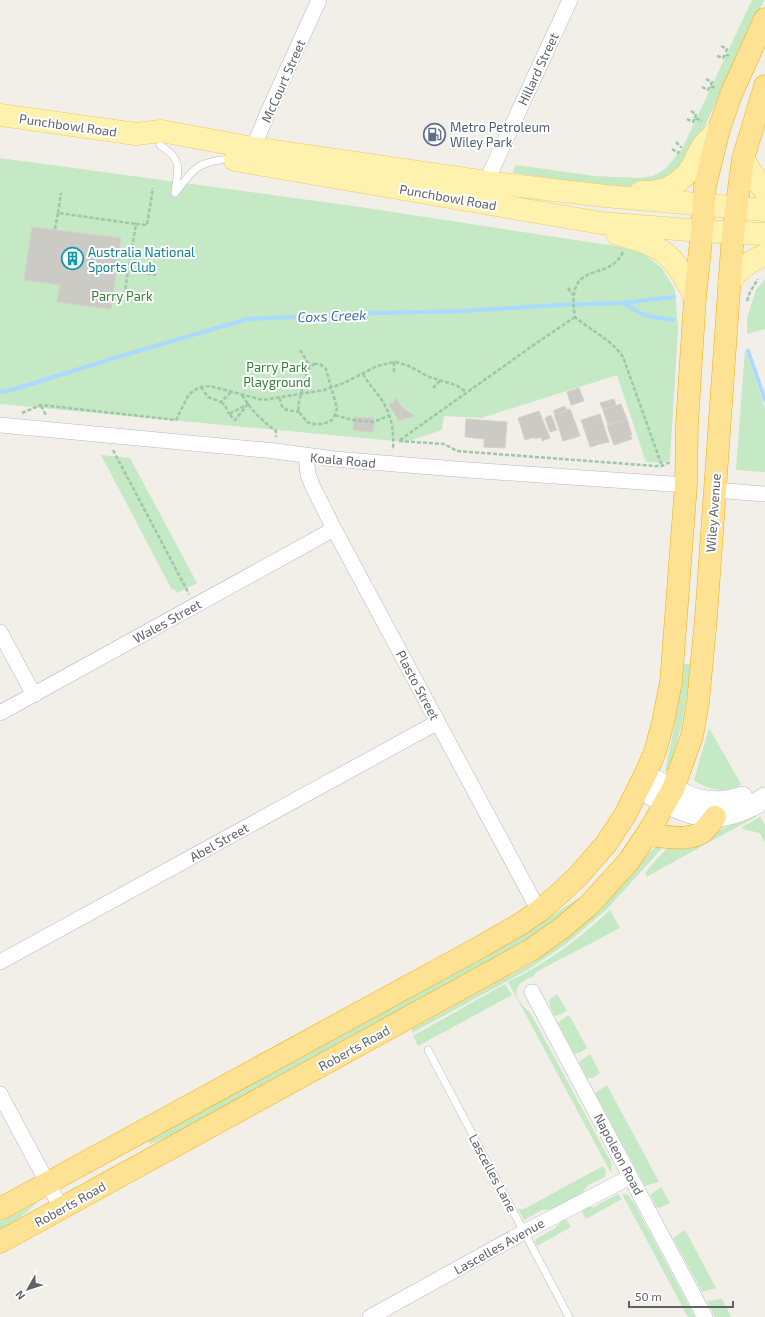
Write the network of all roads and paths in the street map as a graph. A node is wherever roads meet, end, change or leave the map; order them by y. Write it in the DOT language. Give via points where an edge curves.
graph roads {
  1 [pos="319,0"];
  2 [pos="570,0"];
  3 [pos="765,19"];
  4 [pos="721,46"];
  5 [pos="725,54"];
  6 [pos="717,56"];
  7 [pos="731,57"];
  8 [pos="706,79"];
  9 [pos="720,82"];
  10 [pos="710,86"];
  11 [pos="765,86"];
  12 [pos="702,87"];
  13 [pos="717,88"];
  14 [pos="714,95"];
  15 [pos="691,112"];
  16 [pos="0,115"];
  17 [pos="694,118"];
  18 [pos="687,119"];
  19 [pos="706,123"];
  20 [pos="136,134"];
  21 [pos="676,142"];
  22 [pos="160,145"];
  23 [pos="679,150"];
  24 [pos="243,156"];
  25 [pos="743,159"];
  26 [pos="486,182"];
  27 [pos="153,188"];
  28 [pos="765,190"];
  29 [pos="61,193"];
  30 [pos="605,196"];
  31 [pos="704,205"];
  32 [pos="736,208"];
  33 [pos="765,210"];
  34 [pos="58,213"];
  35 [pos="601,223"];
  36 [pos="136,224"];
  37 [pos="55,230"];
  38 [pos="702,231"];
  39 [pos="733,232"];
  40 [pos="765,234"];
  41 [pos="624,251"];
  42 [pos="765,255"];
  43 [pos="129,271"];
  44 [pos="156,275"];
  45 [pos="729,282"];
  46 [pos="568,288"];
  47 [pos="113,295"];
  48 [pos="573,295"];
  49 [pos="695,298"];
  50 [pos="574,316"];
  51 [pos="300,350"];
  52 [pos="394,362"];
  53 [pos="310,366"];
  54 [pos="363,374"];
  55 [pos="394,374"];
  56 [pos="441,380"];
  57 [pos="332,387"];
  58 [pos="201,388"];
  59 [pos="433,388"];
  60 [pos="231,392"];
  61 [pos="466,392"];
  62 [pos="242,395"];
  63 [pos="301,395"];
  64 [pos="280,398"];
  65 [pos="221,402"];
  66 [pos="248,404"];
  67 [pos="41,405"];
  68 [pos="299,412"];
  69 [pos="230,414"];
  70 [pos="335,415"];
  71 [pos="390,415"];
  72 [pos="0,426"];
  73 [pos="110,445"];
  74 [pos="275,451"];
  75 [pos="306,456"];
  76 [pos="671,460"];
  77 [pos="392,464"];
  78 [pos="662,466"];
  79 [pos="686,485"];
  80 [pos="714,490"];
  81 [pos="765,494"];
  82 [pos="334,529"];
  83 [pos="191,598"];
  84 [pos="0,632"];
  85 [pos="34,695"];
  86 [pos="0,713"];
  87 [pos="438,722"];
  88 [pos="642,781"];
  89 [pos="669,796"];
  90 [pos="765,796"];
  91 [pos="715,817"];
  92 [pos="647,835"];
  93 [pos="539,911"];
  94 [pos="0,962"];
  95 [pos="532,992"];
  96 [pos="428,1050"];
  97 [pos="0,1094"];
  98 [pos="630,1176"];
  99 [pos="48,1183"];
  100 [pos="62,1208"];
  101 [pos="0,1209"];
  102 [pos="524,1232"];
  103 [pos="0,1242"];
  104 [pos="370,1317"];
  105 [pos="569,1317"];
  106 [pos="705,1317"];
  1 -- 24 [label="street, McCourt Street"];
  2 -- 26 [label="street, Hillard Street"];
  3 -- 19 [label="highway" via="732,92"];
  4 -- 5 [label="path" via="727,49"];
  5 -- 6 [label="path" via="723,58"];
  5 -- 7 [label="path"];
  8 -- 10 [label="path" via="712,82"];
  9 -- 13 [label="path"];
  10 -- 12 [label="path" via="708,90"];
  10 -- 13 [label="path"];
  11 -- 25 [label="highway, Wiley Avenue"];
  13 -- 14 [label="path"];
  15 -- 17 [label="path" via="696,114"];
  16 -- 20 [label="main road, Punchbowl Road"];
  17 -- 18 [label="path" via="693,122"];
  17 -- 19 [label="path"];
  19 -- 30 [label="main road" via="702,147 691,168 668,189 653,193 627,191"];
  19 -- 31 [label="highway"];
  20 -- 22 [label="main road, Punchbowl Road"];
  20 -- 24 [label="main road, Punchbowl Road" via="160,131"];
  21 -- 23 [label="path" via="681,147"];
  22 -- 24 [label="main road, Punchbowl Road"];
  22 -- 24 [label="lane" via="174,156 177,162 175,193 198,166 210,161"];
  24 -- 26 [label="main road, Punchbowl Road"];
  24 -- 35 [label="main road, Punchbowl Road"];
  25 -- 28 [label="main road"];
  25 -- 32 [label="highway, Wiley Avenue"];
  26 -- 30 [label="main road, Punchbowl Road"];
  27 -- 36 [label="path" via="147,226"];
  29 -- 34 [label="path"];
  30 -- 31 [label="main road, Punchbowl Road"];
  31 -- 32 [label="main road, Punchbowl Road"];
  31 -- 38 [label="highway"];
  32 -- 33 [label="main road, Punchbowl Road"];
  32 -- 39 [label="highway, Wiley Avenue"];
  34 -- 36 [label="path"];
  34 -- 37 [label="path"];
  35 -- 38 [label="main road, Punchbowl Road"];
  35 -- 49 [label="main road" via="616,234 639,240 665,253 681,270"];
  36 -- 43 [label="path"];
  38 -- 39 [label="main road, Punchbowl Road"];
  38 -- 49 [label="highway"];
  39 -- 40 [label="main road, Punchbowl Road"];
  39 -- 45 [label="highway, Wiley Avenue"];
  41 -- 48 [label="path" via="613,264 579,280"];
  42 -- 45 [label="main road" via="744,265"];
  43 -- 44 [label="path"];
  43 -- 47 [label="path" via="124,296"];
  45 -- 80 [label="highway, Wiley Avenue"];
  46 -- 48 [label="path"];
  48 -- 50 [label="path"];
  49 -- 79 [label="highway"];
  50 -- 61 [label="path"];
  50 -- 78 [label="path" via="610,342 623,357"];
  51 -- 53 [label="path"];
  52 -- 54 [label="path" via="377,366"];
  52 -- 55 [label="path"];
  52 -- 56 [label="path"];
  53 -- 57 [label="path" via="323,366"];
  53 -- 63 [label="path"];
  54 -- 57 [label="path"];
  54 -- 71 [label="path"];
  56 -- 59 [label="path"];
  56 -- 61 [label="path"];
  57 -- 63 [label="path"];
  57 -- 70 [label="path" via="337,408"];
  58 -- 60 [label="path" via="210,386"];
  58 -- 65 [label="path" via="208,397"];
  58 -- 67 [label="path" via="188,396 176,420"];
  60 -- 62 [label="path"];
  60 -- 65 [label="path"];
  61 -- 78 [label="path" via="399,441 444,444 457,451"];
  62 -- 64 [label="path" via="263,400"];
  62 -- 66 [label="path"];
  63 -- 64 [label="path"];
  63 -- 68 [label="path"];
  64 -- 68 [label="path" via="283,408"];
  65 -- 69 [label="path"];
  66 -- 69 [label="path"];
  66 -- 69 [label="path" via="235,420"];
  66 -- 74 [label="path" via="265,424 276,431"];
  68 -- 70 [label="path" via="307,422 317,424 327,423"];
  70 -- 71 [label="path" via="374,422"];
  71 -- 77 [label="path" via="394,440"];
  72 -- 74 [label="street, Koala Road"];
  73 -- 83 [label="path"];
  74 -- 75 [label="street, Koala Road"];
  75 -- 77 [label="street, Koala Road"];
  75 -- 82 [label="street, Plasto Street" via="312,485"];
  76 -- 78 [label="path"];
  77 -- 79 [label="street, Koala Road"];
  79 -- 88 [label="highway" via="671,682 655,752"];
  80 -- 81 [label="street"];
  80 -- 89 [label="highway, Wiley Avenue" via="698,702 692,736"];
  82 -- 85 [label="street, Wales Street"];
  82 -- 87 [label="street, Plasto Street"];
  84 -- 85 [label="street"];
  85 -- 86 [label="street, Wales Street"];
  87 -- 93 [label="street, Plasto Street"];
  87 -- 94 [label="street, Abel Street"];
  88 -- 89 [label="main road"];
  88 -- 93 [label="highway" via="625,815 606,844 578,876"];
  89 -- 90 [label="main road" via="718,803"];
  89 -- 91 [label="main road" via="686,812"];
  89 -- 92 [label="highway, Roberts Road"];
  90 -- 91 [label="main road" via="748,808"];
  91 -- 92 [label="highway" via="696,835"];
  92 -- 100 [label="highway, Roberts Road" via="629,861 589,905 531,950"];
  93 -- 99 [label="highway" via="482,946"];
  95 -- 98 [label="street, Napoleon Road"];
  96 -- 102 [label="lane, Lascelles Lane"];
  97 -- 99 [label="street"];
  98 -- 102 [label="street, Lascelles Avenue"];
  98 -- 106 [label="street, Napoleon Road"];
  99 -- 100 [label="street"];
  99 -- 101 [label="highway"];
  100 -- 103 [label="highway, Roberts Road"];
  102 -- 104 [label="street, Lascelles Avenue"];
  102 -- 105 [label="lane, Lascelles Lane"];
}
